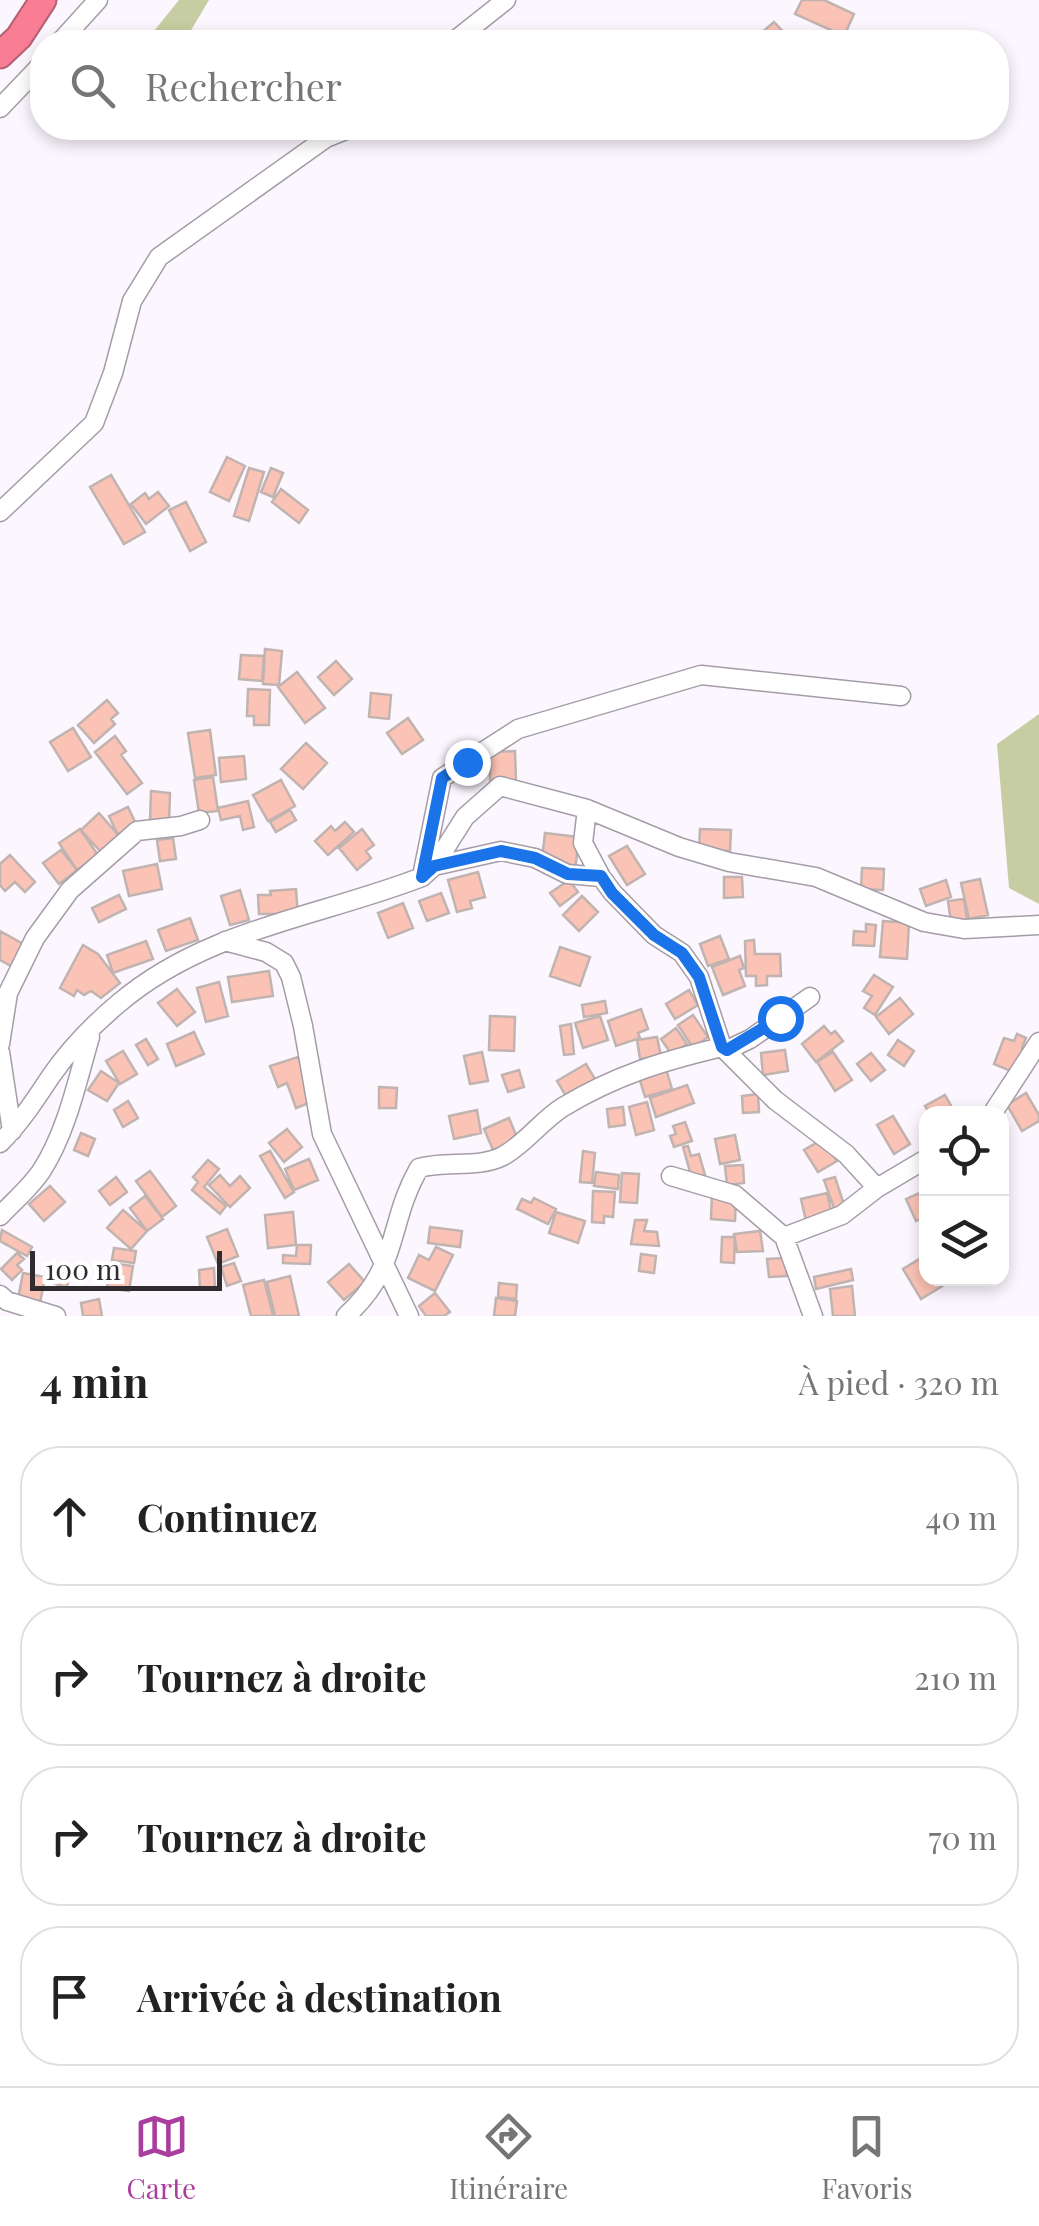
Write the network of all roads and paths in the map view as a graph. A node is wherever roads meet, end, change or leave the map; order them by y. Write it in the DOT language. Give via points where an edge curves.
graph roads {
  1 [pos="44,0"];
  2 [pos="98,0"];
  3 [pos="506,0"];
  4 [pos="71,30"];
  5 [pos="468,30"];
  6 [pos="0,55"];
  7 [pos="30,77"];
  8 [pos="0,108"];
  9 [pos="323,140"];
  10 [pos="0,512"];
  11 [pos="901,696"];
  12 [pos="587,808"];
  13 [pos="200,820"];
  14 [pos="428,872"];
  15 [pos="601,876"];
  16 [pos="1039,925"];
  17 [pos="225,940"];
  18 [pos="810,997"];
  19 [pos="93,1029"];
  20 [pos="1039,1042"];
  21 [pos="0,1044"];
  22 [pos="722,1047"];
  23 [pos="0,1052"];
  24 [pos="997,1106"];
  25 [pos="6,1137"];
  26 [pos="919,1163"];
  27 [pos="671,1176"];
  28 [pos="877,1188"];
  29 [pos="0,1216"];
  30 [pos="784,1237"];
  31 [pos="385,1268"];
  32 [pos="0,1296"];
  33 [pos="56,1316"];
  34 [pos="346,1316"];
  35 [pos="409,1316"];
  36 [pos="813,1316"];
  1 -- 6 [label="highway"];
  2 -- 4 [label="street"];
  3 -- 5 [label="street"];
  7 -- 8 [label="street"];
  9 -- 10 [label="street" via="159,257 132,301 94,423"];
  11 -- 14 [label="street" via="701,675 518,729 442,778"];
  12 -- 14 [label="street" via="500,786 465,816"];
  12 -- 15 [label="street" via="584,842"];
  12 -- 16 [label="street" via="679,847 816,877 924,922 964,929"];
  13 -- 21 [label="street" via="137,832 70,890 35,938 8,993"];
  14 -- 15 [label="street" via="501,851 568,874"];
  14 -- 17 [label="street"];
  15 -- 22 [label="street" via="699,977"];
  17 -- 19 [label="street" via="180,960"];
  17 -- 31 [label="street" via="284,962 304,1026 322,1134"];
  18 -- 22 [label="street" via="750,1039"];
  19 -- 25 [label="street"];
  19 -- 29 [label="street" via="50,1157"];
  20 -- 24 [label="street"];
  22 -- 28 [label="street"];
  22 -- 31 [label="street" via="649,1064 600,1088 560,1108 503,1156 419,1168"];
  23 -- 25 [label="street"];
  26 -- 28 [label="street"];
  27 -- 30 [label="street" via="735,1195"];
  28 -- 30 [label="street" via="842,1215"];
  30 -- 36 [label="street"];
  31 -- 34 [label="street"];
  31 -- 35 [label="street"];
  32 -- 33 [label="street"];
}
